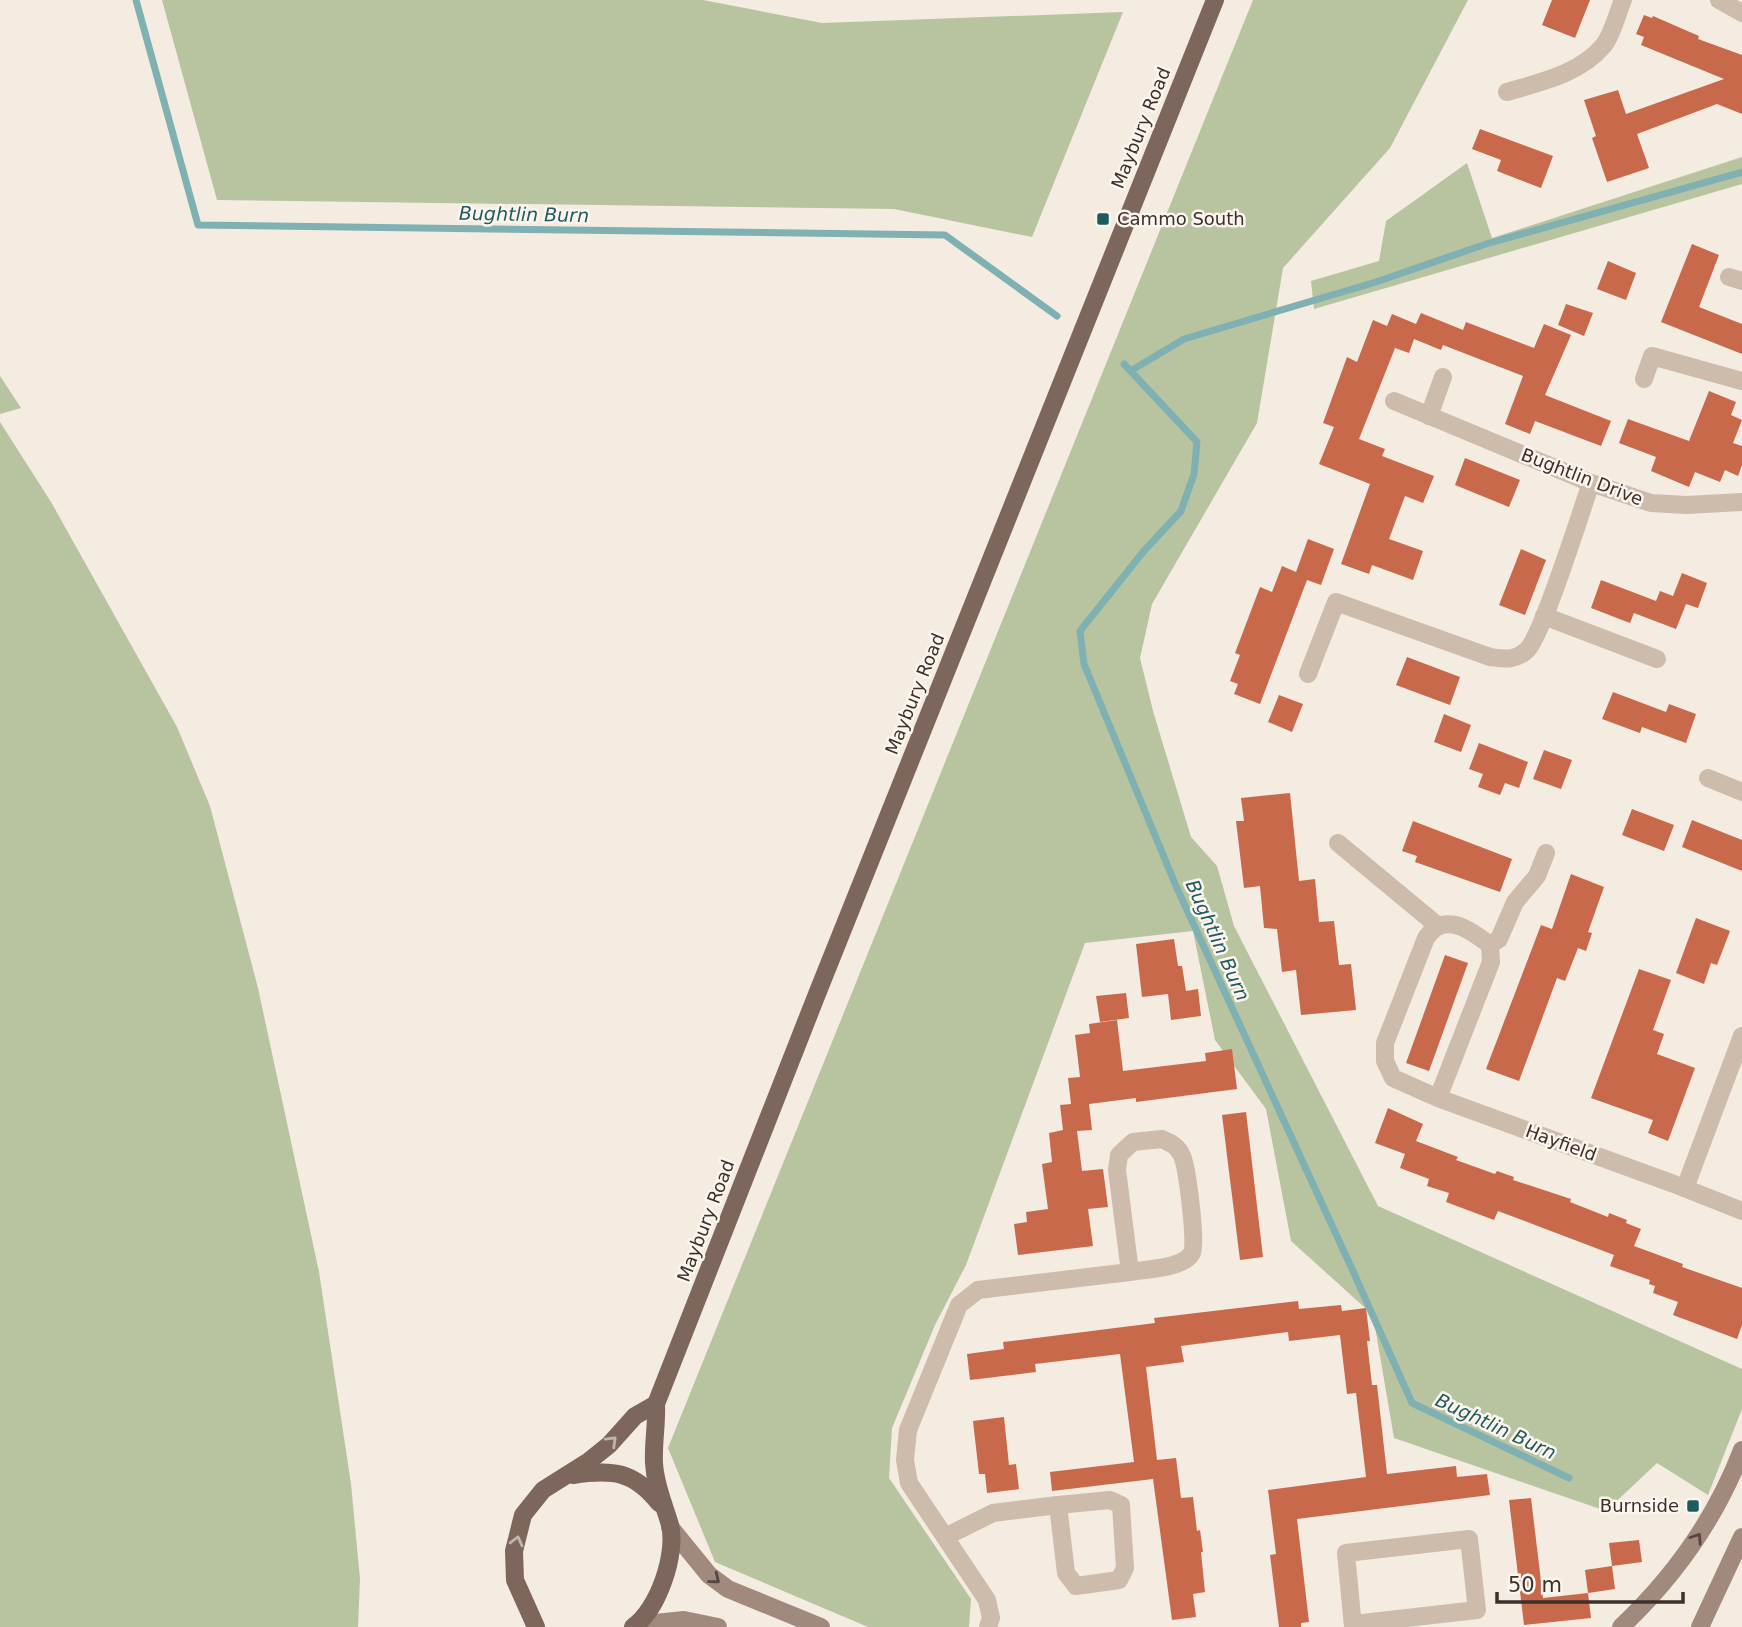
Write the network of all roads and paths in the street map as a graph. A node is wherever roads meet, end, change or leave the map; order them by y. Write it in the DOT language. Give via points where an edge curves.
graph roads {
  1 [pos="1215,0"];
  2 [pos="1623,0"];
  3 [pos="1719,0"];
  4 [pos="1742,13"];
  5 [pos="1507,92"];
  6 [pos="1443,377"];
  7 [pos="1644,379"];
  8 [pos="1742,381"];
  9 [pos="1394,401"];
  10 [pos="1429,416"];
  11 [pos="1591,483"];
  12 [pos="1742,502"];
  13 [pos="1544,616"];
  14 [pos="1657,659"];
  15 [pos="1308,674"];
  16 [pos="1708,778"];
  17 [pos="1742,792"];
  18 [pos="1338,843"];
  19 [pos="1546,853"];
  20 [pos="1438,926"];
  21 [pos="1490,946"];
  22 [pos="1742,1036"];
  23 [pos="1438,1098"];
  24 [pos="1685,1188"];
  25 [pos="1742,1211"];
  26 [pos="1130,1272"];
  27 [pos="656,1404"];
  28 [pos="1742,1450"];
  29 [pos="566,1476"];
  30 [pos="1058,1504"];
  31 [pos="664,1510"];
  32 [pos="670,1527"];
  33 [pos="945,1537"];
  34 [pos="1742,1537"];
  35 [pos="527,1606"];
  36 [pos="1354,1625"];
  37 [pos="635,1626"];
  38 [pos="536,1627"];
  39 [pos="551,1627"];
  40 [pos="718,1627"];
  41 [pos="821,1627"];
  42 [pos="988,1627"];
  43 [pos="1621,1627"];
  44 [pos="1700,1627"];
  1 -- 27 [label="main road, Maybury Road"];
  2 -- 5 [label="street" via="1605,44 1580,66"];
  3 -- 4 [label="street"];
  6 -- 10 [label="street"];
  7 -- 8 [label="street" via="1652,356"];
  9 -- 10 [label="street, Bughtlin Drive"];
  10 -- 11 [label="street, Bughtlin Drive"];
  11 -- 12 [label="street, Bughtlin Drive" via="1651,503"];
  11 -- 13 [label="street"];
  13 -- 14 [label="street"];
  13 -- 15 [label="street" via="1529,650 1513,660 1490,657 1336,602"];
  16 -- 17 [label="street"];
  18 -- 20 [label="street"];
  19 -- 21 [label="street" via="1537,876 1515,902 1499,939"];
  20 -- 21 [label="street" via="1455,925"];
  20 -- 23 [label="street, Hayfield" via="1419,955 1385,1043 1385,1061 1393,1078"];
  21 -- 23 [label="street" via="1491,962"];
  22 -- 24 [label="street"];
  23 -- 24 [label="street, Hayfield"];
  24 -- 25 [label="street, Hayfield"];
  26 -- 26 [label="street" via="1119,1155 1133,1142 1162,1139 1174,1144 1183,1157 1194,1252 1169,1267"];
  26 -- 33 [label="street" via="978,1290 959,1305 908,1430 905,1460 909,1483"];
  29 -- 27 [label="main road, Maybury Road, one-way" via="609,1445 635,1416"];
  27 -- 31 [label="main road, Maybury Road" via="653,1463"];
  43 -- 28 [label="street, one-way" via="1646,1604 1701,1535"];
  29 -- 31 [label="main road, Maybury Road" via="601,1471 626,1474 648,1488"];
  35 -- 29 [label="main road, Maybury Road, one-way" via="515,1580 514,1551 523,1515 542,1490"];
  30 -- 30 [label="street" via="1110,1500 1121,1505 1125,1568 1119,1580 1076,1587 1066,1573"];
  30 -- 33 [label="street" via="993,1513"];
  31 -- 32 [label="main road, Maybury Road"];
  32 -- 37 [label="main road, Maybury Road" via="665,1576 653,1605"];
  32 -- 41 [label="street, one-way" via="709,1575 728,1589"];
  33 -- 42 [label="street" via="987,1600"];
  34 -- 44 [label="street"];
  35 -- 38 [label="main road, Maybury Road"];
  35 -- 39 [label="main road, Maybury Road"];
  36 -- 36 [label="street" via="1346,1553 1469,1539 1477,1610"];
  37 -- 40 [label="street" via="684,1620"];
}
